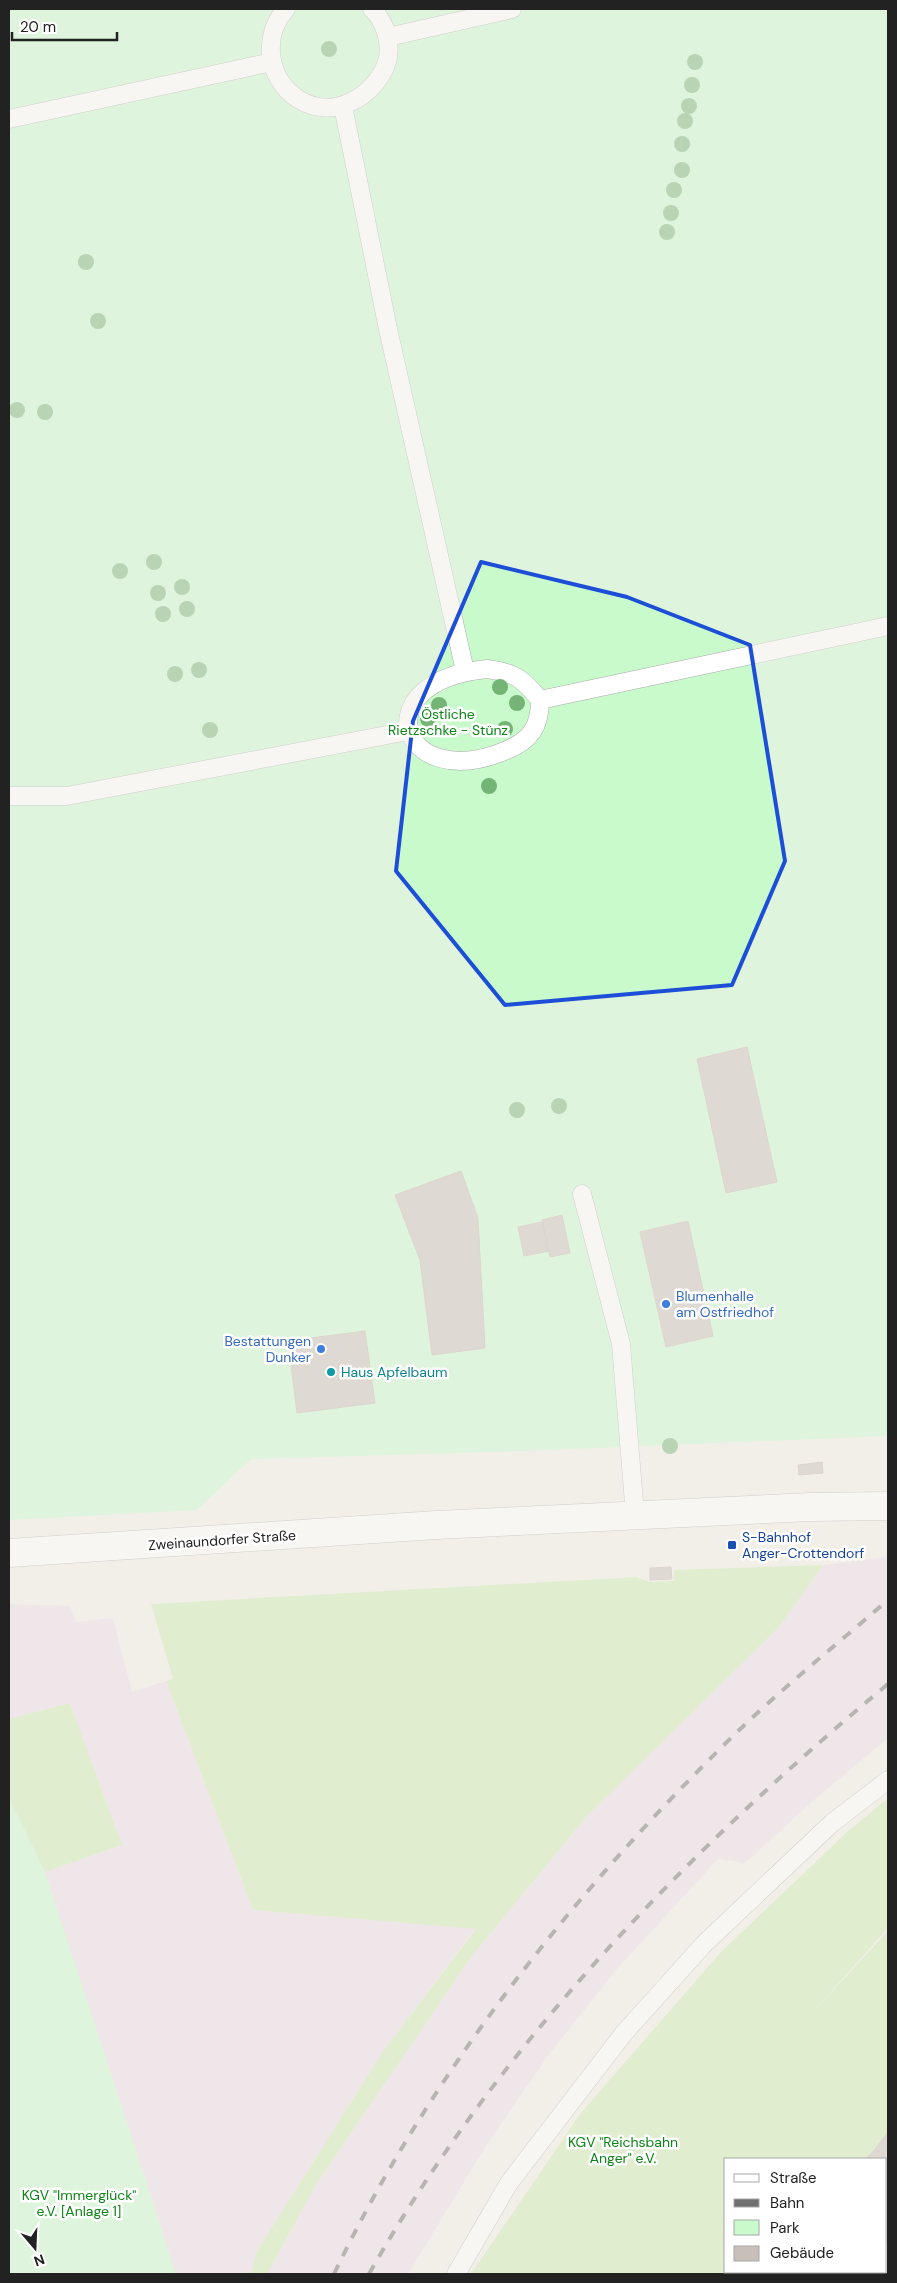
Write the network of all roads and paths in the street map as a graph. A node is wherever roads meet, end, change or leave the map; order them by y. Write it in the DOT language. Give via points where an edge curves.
graph roads {
  1 [pos="286,9"];
  2 [pos="372,9"];
  3 [pos="512,9"];
  4 [pos="388,37"];
  5 [pos="272,62"];
  6 [pos="343,106"];
  7 [pos="9,119"];
  8 [pos="888,626"];
  9 [pos="464,671"];
  10 [pos="540,700"];
  11 [pos="408,731"];
  12 [pos="9,796"];
  13 [pos="582,1194"];
  14 [pos="888,1506"];
  15 [pos="635,1515"];
  16 [pos="9,1553"];
  17 [pos="888,1780"];
  18 [pos="456,2274"];
  1 -- 5 [label="lane" via="270,39"];
  2 -- 4 [label="lane" via="379,15"];
  3 -- 4 [label="lane"];
  4 -- 6 [label="lane" via="388,60 379,80 363,96"];
  5 -- 6 [label="lane" via="282,83 298,99 320,106"];
  5 -- 7 [label="lane"];
  6 -- 9 [label="lane" via="390,338"];
  8 -- 10 [label="lane"];
  9 -- 10 [label="lane" via="487,669 506,672 524,681"];
  9 -- 11 [label="lane" via="425,689 416,698 410,709"];
  10 -- 11 [label="lane" via="540,718 530,736 490,757 470,761 439,758 414,742"];
  11 -- 12 [label="lane" via="67,796"];
  13 -- 15 [label="lane" via="621,1344"];
  14 -- 15 [label="street, Zweinaundorfer Straße"];
  15 -- 16 [label="street, Zweinaundorfer Straße"];
  17 -- 18 [label="lane" via="832,1823 705,1943 624,2033 509,2183"];
}
